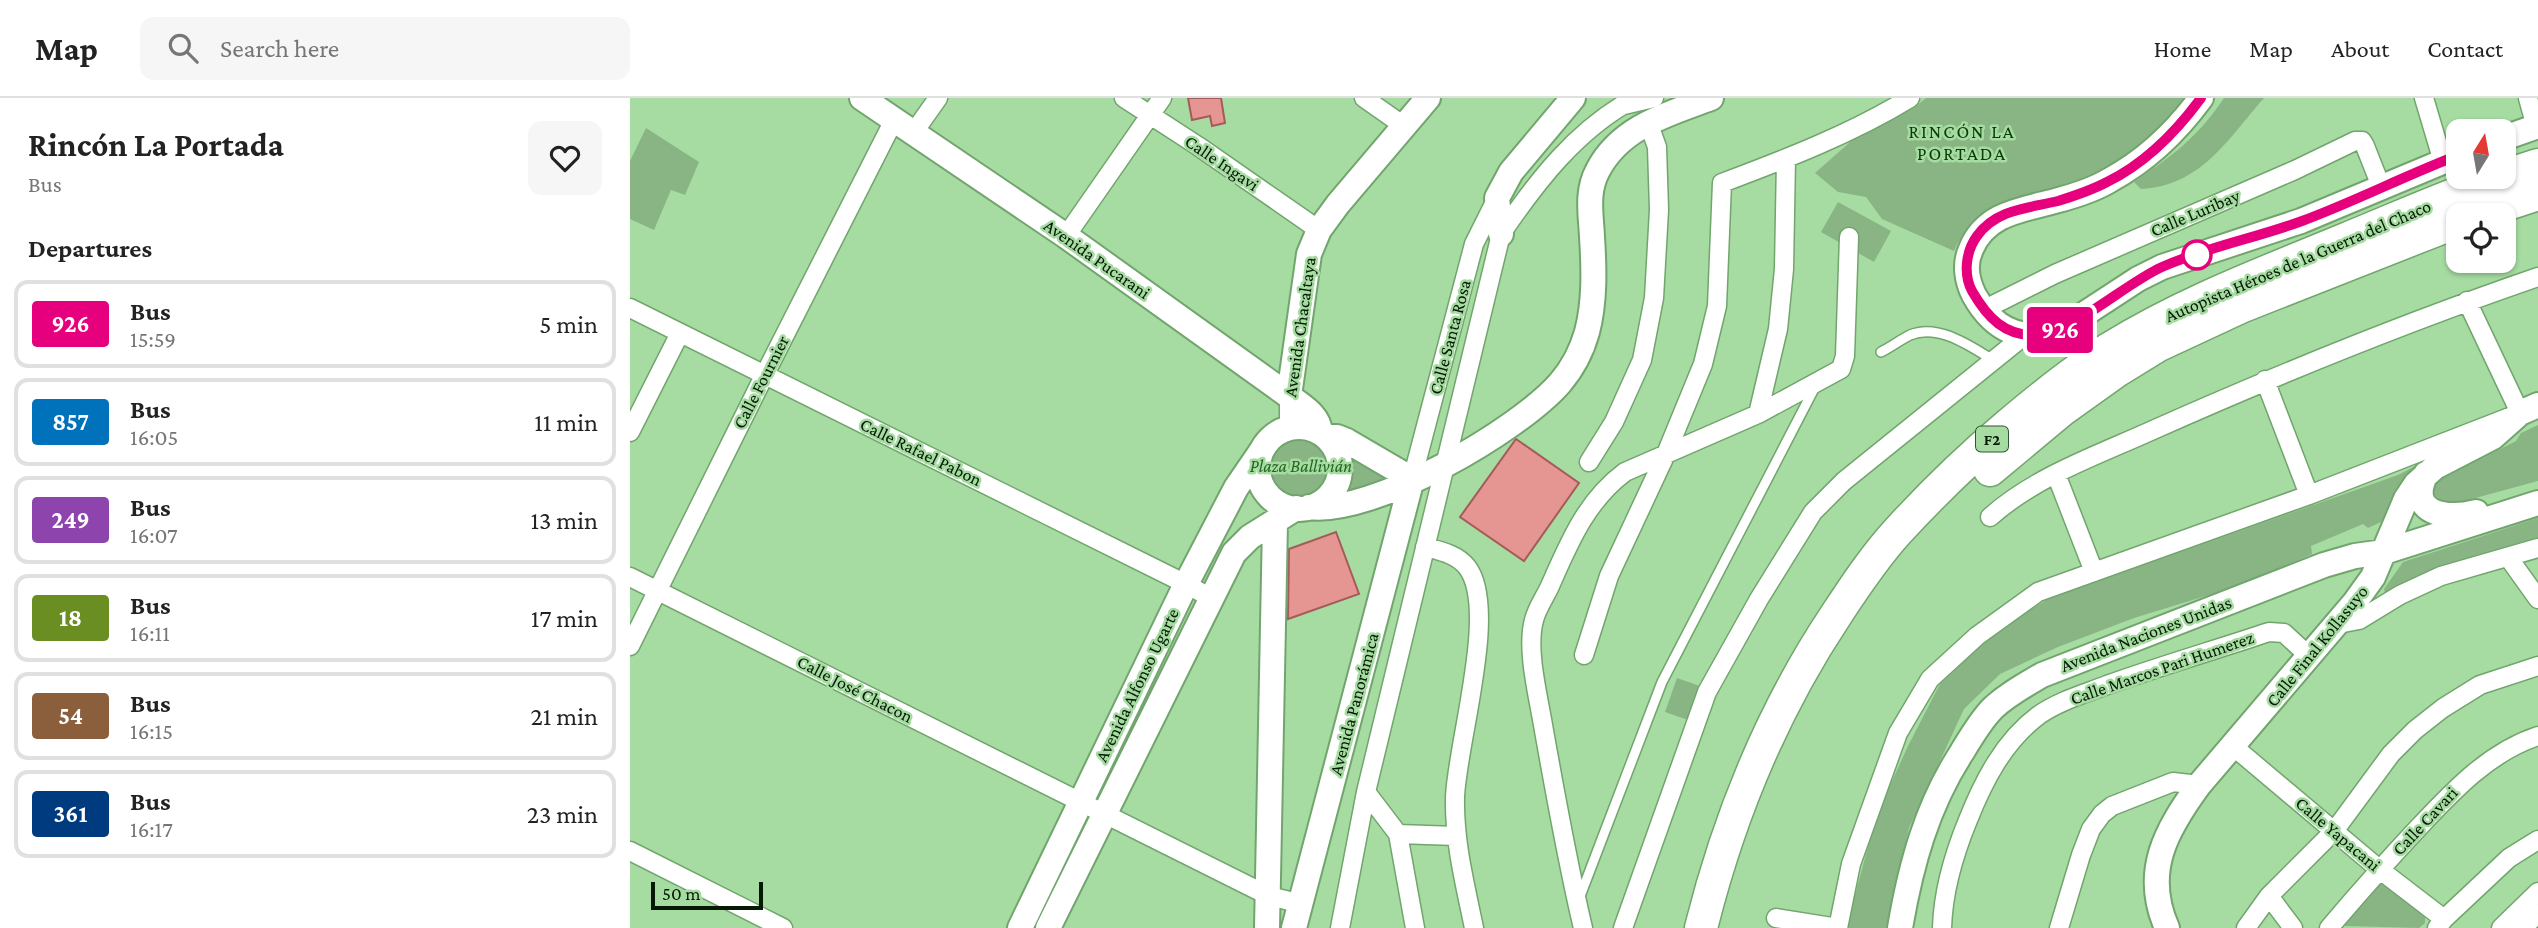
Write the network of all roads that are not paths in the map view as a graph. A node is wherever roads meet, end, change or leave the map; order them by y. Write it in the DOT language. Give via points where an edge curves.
graph roads {
  1 [pos="862,98"];
  2 [pos="938,98"];
  3 [pos="1124,98"];
  4 [pos="1162,98"];
  5 [pos="1364,98"];
  6 [pos="1428,98"];
  7 [pos="1573,98"];
  8 [pos="1654,98"];
  9 [pos="1711,98"];
  10 [pos="1910,98"];
  11 [pos="2201,98"];
  12 [pos="2424,98"];
  13 [pos="2528,98"];
  14 [pos="1628,102"];
  15 [pos="1149,115"];
  16 [pos="1648,122"];
  17 [pos="904,126"];
  18 [pos="1404,126"];
  19 [pos="2537,126"];
  20 [pos="2516,134"];
  21 [pos="2446,148"];
  22 [pos="1786,159"];
  23 [pos="2446,161"];
  24 [pos="2538,165"];
  25 [pos="2516,172"];
  26 [pos="2382,189"];
  27 [pos="2472,189"];
  28 [pos="2538,194"];
  29 [pos="1497,198"];
  30 [pos="2511,203"];
  31 [pos="2446,226"];
  32 [pos="1319,230"];
  33 [pos="1501,234"];
  34 [pos="1066,236"];
  35 [pos="1849,237"];
  36 [pos="2538,278"];
  37 [pos="2467,301"];
  38 [pos="630,308"];
  39 [pos="1983,310"];
  40 [pos="680,333"];
  41 [pos="2025,335"];
  42 [pos="1881,352"];
  43 [pos="1993,360"];
  44 [pos="765,374"];
  45 [pos="2265,380"];
  46 [pos="1818,382"];
  47 [pos="1289,396"];
  48 [pos="2529,409"];
  49 [pos="1758,414"];
  50 [pos="1289,428"];
  51 [pos="630,432"];
  52 [pos="1323,435"];
  53 [pos="1264,447"];
  54 [pos="1666,454"];
  55 [pos="1589,462"];
  56 [pos="1444,464"];
  57 [pos="2056,474"];
  58 [pos="2426,474"];
  59 [pos="1412,479"];
  60 [pos="2309,495"];
  61 [pos="2538,502"];
  62 [pos="1302,508"];
  63 [pos="1990,517"];
  64 [pos="1275,523"];
  65 [pos="1425,547"];
  66 [pos="2538,548"];
  67 [pos="2384,552"];
  68 [pos="2508,557"];
  69 [pos="2094,572"];
  70 [pos="630,577"];
  71 [pos="1186,584"];
  72 [pos="657,590"];
  73 [pos="1210,598"];
  74 [pos="2538,599"];
  75 [pos="2338,624"];
  76 [pos="630,646"];
  77 [pos="1584,655"];
  78 [pos="2310,657"];
  79 [pos="2538,666"];
  80 [pos="2538,736"];
  81 [pos="2234,747"];
  82 [pos="2199,785"];
  83 [pos="1366,792"];
  84 [pos="1080,802"];
  85 [pos="1105,814"];
  86 [pos="2335,830"];
  87 [pos="1398,834"];
  88 [pos="1455,836"];
  89 [pos="2538,839"];
  90 [pos="630,851"];
  91 [pos="2379,869"];
  92 [pos="2538,892"];
  93 [pos="1269,896"];
  94 [pos="2269,896"];
  95 [pos="1301,904"];
  96 [pos="1577,904"];
  97 [pos="2538,913"];
  98 [pos="1776,918"];
  99 [pos="2440,924"];
  100 [pos="783,928"];
  101 [pos="1020,928"];
  102 [pos="1048,928"];
  103 [pos="1267,928"];
  104 [pos="1294,928"];
  105 [pos="1340,928"];
  106 [pos="1415,928"];
  107 [pos="1474,928"];
  108 [pos="1583,928"];
  109 [pos="1623,928"];
  110 [pos="1701,928"];
  111 [pos="1719,928"];
  112 [pos="1838,928"];
  113 [pos="1900,928"];
  114 [pos="1942,928"];
  115 [pos="2059,928"];
  116 [pos="2167,928"];
  117 [pos="2246,928"];
  118 [pos="2293,928"];
  119 [pos="2329,928"];
  120 [pos="2501,928"];
  121 [pos="2522,928"];
  1 -- 17 [label="main road, Avenida Pucarani"];
  2 -- 17 [label="street, Calle Fournier"];
  3 -- 15 [label="street, Calle Ingavi"];
  4 -- 15 [label="street"];
  5 -- 18 [label="street"];
  6 -- 18 [label="main road, Avenida Chacaltaya"];
  7 -- 29 [label="main road, Calle Santa Rosa" via="1511,172"];
  8 -- 14 [label="street"];
  9 -- 16 [label="main road"];
  10 -- 22 [label="street"];
  11 -- 39 [label="main road" via="2166,139 2108,182 2011,211 1978,235 1967,267 1969,284"];
  12 -- 21 [label="street"];
  13 -- 19 [label="street"];
  14 -- 33 [label="street" via="1570,145 1535,183"];
  15 -- 32 [label="street, Calle Ingavi"];
  15 -- 34 [label="street"];
  16 -- 55 [label="street" via="1657,147 1660,210 1654,298 1642,360 1614,422"];
  16 -- 56 [label="main road" via="1628,134 1597,171 1589,201 1592,302 1574,362 1559,384 1523,416"];
  17 -- 34 [label="main road, Avenida Pucarani"];
  17 -- 44 [label="street, Calle Fournier"];
  18 -- 32 [label="main road, Avenida Chacaltaya"];
  19 -- 20 [label="main road"];
  22 -- 49 [label="street" via="1779,329"];
  22 -- 54 [label="street" via="1722,183 1717,306 1703,364"];
  23 -- 26 [label="main road"];
  24 -- 25 [label="highway, Autopista Héroes de la Guerra del Chaco / F2"];
  26 -- 39 [label="street, Calle Luribay" via="2365,146 2355,141"];
  26 -- 41 [label="main road" via="2162,267 2063,328"];
  27 -- 110 [label="highway, Autopista Héroes de la Guerra del Chaco / F2" via="2235,284 2149,326 2048,391 1984,445 1897,532 1812,651 1749,776"];
  28 -- 30 [label="highway"];
  29 -- 33 [label="main road, Calle Santa Rosa"];
  29 -- 59 [label="street, Calle Santa Rosa" via="1474,244"];
  31 -- 111 [label="highway, Autopista Héroes de la Guerra del Chaco / F2" via="2243,306 2157,346 2062,410 1997,462 1913,546 1829,661 1768,782"];
  32 -- 47 [label="main road, Avenida Chacaltaya" via="1309,254"];
  33 -- 56 [label="street, Calle Santa Rosa"];
  34 -- 47 [label="main road, Avenida Pucarani"];
  35 -- 46 [label="street" via="1845,356 1841,369"];
  36 -- 37 [label="street"];
  37 -- 45 [label="street"];
  37 -- 48 [label="street"];
  38 -- 40 [label="street, Calle Rafael Pabon"];
  39 -- 41 [label="main road" via="2009,331"];
  40 -- 44 [label="street, Calle Rafael Pabon"];
  40 -- 51 [label="street"];
  41 -- 43 [label="street"];
  42 -- 43 [label="lane" via="1926,331 1966,344"];
  43 -- 109 [label="street" via="1844,481 1813,512 1707,692"];
  44 -- 71 [label="street, Calle Rafael Pabon"];
  44 -- 72 [label="street, Calle Fournier"];
  45 -- 57 [label="street"];
  45 -- 60 [label="street"];
  46 -- 49 [label="street"];
  46 -- 96 [label="lane" via="1661,682"];
  47 -- 50 [label="street, Avenida Chacaltaya"];
  47 -- 52 [label="main road, Avenida Pucarani" via="1315,418"];
  48 -- 58 [label="main road, Calle Final Kollasuyo" via="2493,437"];
  48 -- 60 [label="street"];
  49 -- 54 [label="street"];
  50 -- 52 [label="main road" via="1304,427"];
  50 -- 53 [label="main road" via="1274,435"];
  52 -- 59 [label="main road" via="1348,441"];
  52 -- 62 [label="main road" via="1336,450 1340,474 1329,495"];
  53 -- 62 [label="main road" via="1259,461 1261,483 1275,501"];
  53 -- 71 [label="main road, Avenida Alfonso Ugarte" via="1236,488"];
  54 -- 77 [label="street" via="1609,576"];
  54 -- 96 [label="street" via="1625,472 1591,505 1534,619 1532,645 1539,704"];
  56 -- 59 [label="main road"];
  56 -- 65 [label="street, Calle Santa Rosa"];
  57 -- 63 [label="street" via="2010,499"];
  57 -- 69 [label="street"];
  58 -- 61 [label="main road" via="2421,498 2432,510 2448,516 2520,499"];
  58 -- 67 [label="main road, Calle Final Kollasuyo" via="2406,499"];
  59 -- 62 [label="main road" via="1352,505"];
  59 -- 95 [label="main road, Avenida Panorámica"];
  60 -- 69 [label="street"];
  61 -- 67 [label="main road, Avenida Naciones Unidas"];
  62 -- 64 [label="main road, Avenida Alfonso Ugarte"];
  64 -- 73 [label="main road, Avenida Alfonso Ugarte" via="1234,553"];
  64 -- 93 [label="main road"];
  65 -- 83 [label="street, Calle Santa Rosa"];
  65 -- 88 [label="street" via="1466,565 1477,595 1478,656 1458,759"];
  66 -- 68 [label="street"];
  67 -- 75 [label="main road, Calle Final Kollasuyo"];
  67 -- 113 [label="main road, Avenida Naciones Unidas" via="2324,565 2042,675 2017,689 1992,709 1946,776 1915,854"];
  68 -- 74 [label="street"];
  68 -- 75 [label="street" via="2441,576 2359,620"];
  69 -- 112 [label="street" via="2038,592 1976,636 1930,679 1888,760 1851,864"];
  70 -- 72 [label="street, Calle José Chacon"];
  71 -- 73 [label="street, Calle Rafael Pabon"];
  71 -- 84 [label="main road, Avenida Alfonso Ugarte"];
  72 -- 76 [label="street, Calle Fournier"];
  72 -- 84 [label="street, Calle José Chacon"];
  73 -- 85 [label="main road, Avenida Alfonso Ugarte"];
  75 -- 78 [label="main road, Calle Final Kollasuyo"];
  78 -- 81 [label="main road, Calle Final Kollasuyo"];
  78 -- 114 [label="street, Calle Marcos Pari Humerez" via="2284,633 2269,632 2064,701 2039,716 2000,756 1983,782 1960,841 1946,891"];
  79 -- 86 [label="street" via="2480,685 2424,723 2391,754"];
  80 -- 91 [label="street, Calle Cavari" via="2464,780"];
  81 -- 82 [label="main road, Calle Final Kollasuyo"];
  81 -- 86 [label="street, Calle Yapacani"];
  82 -- 115 [label="street" via="2173,782 2102,814 2081,855"];
  82 -- 116 [label="main road, Calle Final Kollasuyo" via="2160,852 2156,890"];
  83 -- 87 [label="street"];
  83 -- 105 [label="street, Calle Santa Rosa"];
  84 -- 85 [label="street, Calle José Chacon"];
  84 -- 101 [label="main road, Avenida Alfonso Ugarte"];
  85 -- 93 [label="street"];
  85 -- 102 [label="main road, Avenida Alfonso Ugarte"];
  86 -- 91 [label="street, Calle Yapacani"];
  86 -- 94 [label="street"];
  87 -- 88 [label="street"];
  87 -- 106 [label="street"];
  88 -- 107 [label="street"];
  89 -- 99 [label="street" via="2509,858"];
  90 -- 100 [label="street"];
  91 -- 99 [label="street, Calle Yapacani"];
  91 -- 119 [label="street, Calle Cavari"];
  92 -- 120 [label="street"];
  93 -- 95 [label="street"];
  93 -- 103 [label="main road"];
  94 -- 117 [label="street"];
  94 -- 118 [label="street"];
  95 -- 104 [label="main road, Avenida Panorámica"];
  96 -- 108 [label="street"];
  97 -- 121 [label="street"];
  98 -- 112 [label="street"];
}
